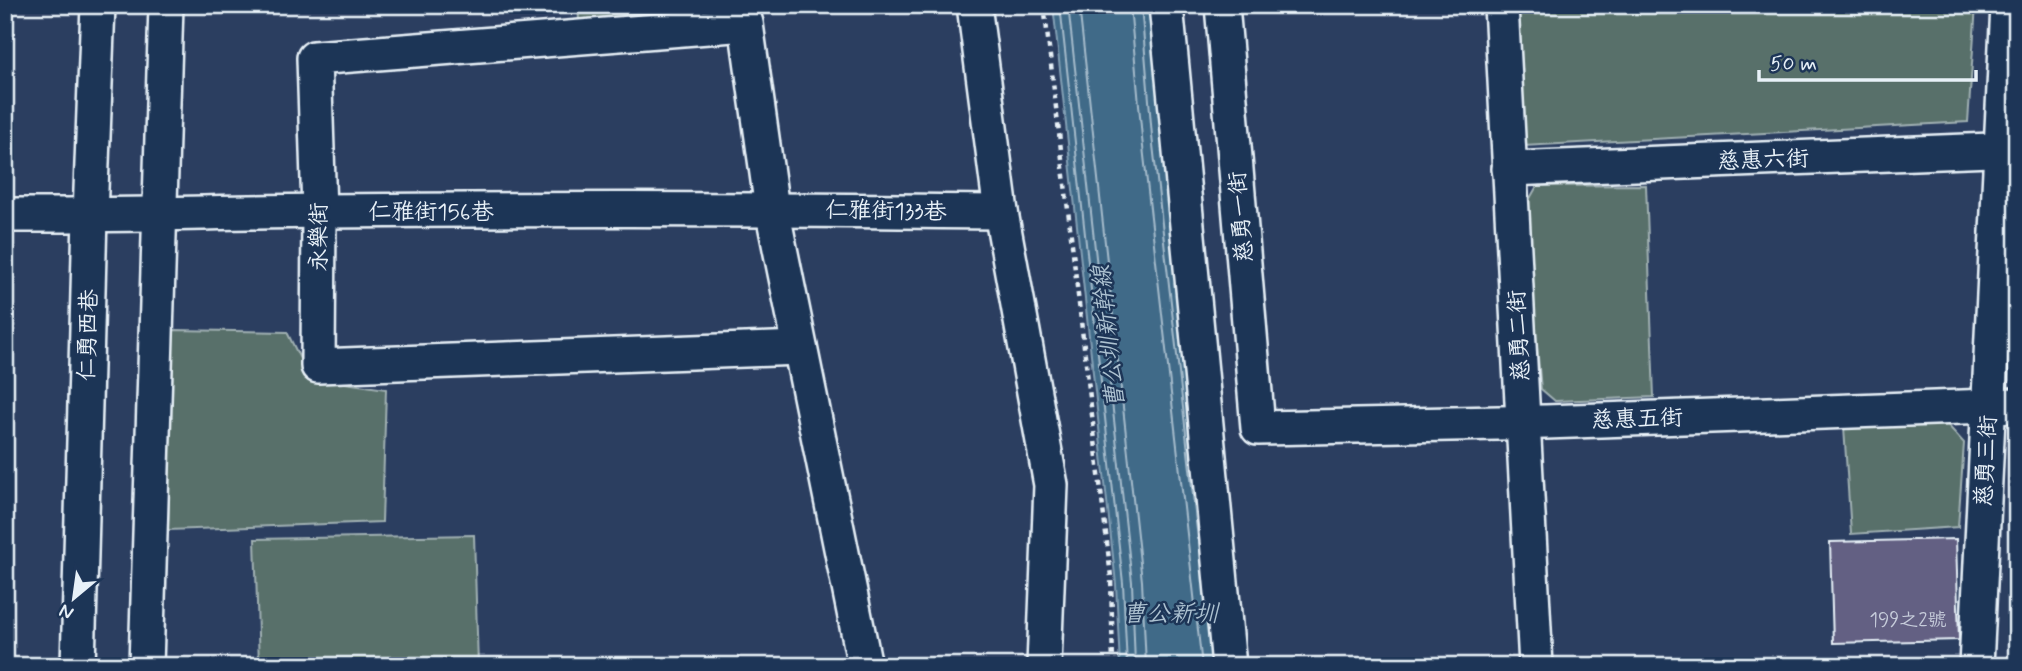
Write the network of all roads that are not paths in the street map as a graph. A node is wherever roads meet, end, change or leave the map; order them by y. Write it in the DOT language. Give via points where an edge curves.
graph roads {
  1 [pos="98,5"];
  2 [pos="166,5"];
  3 [pos="975,5"];
  4 [pos="1166,5"];
  5 [pos="1222,5"];
  6 [pos="1501,5"];
  7 [pos="2008,5"];
  8 [pos="743,15"];
  9 [pos="2008,149"];
  10 [pos="1509,169"];
  11 [pos="772,209"];
  12 [pos="319,211"];
  13 [pos="1001,212"];
  14 [pos="5,215"];
  15 [pos="160,215"];
  16 [pos="90,216"];
  17 [pos="800,348"];
  18 [pos="2002,405"];
  19 [pos="1523,422"];
  20 [pos="1258,428"];
  21 [pos="78,666"];
  22 [pos="146,666"];
  23 [pos="865,666"];
  24 [pos="1044,666"];
  25 [pos="1229,666"];
  26 [pos="1536,666"];
  27 [pos="1976,666"];
  1 -- 16 [label="street, 仁勇西巷"];
  2 -- 15 [label="street"];
  3 -- 13 [label="street"];
  4 -- 25 [label="street"];
  5 -- 20 [label="street, 慈勇一街"];
  6 -- 10 [label="street, 慈勇二街"];
  7 -- 9 [label="street, 慈勇三街"];
  8 -- 11 [label="street"];
  8 -- 12 [label="street, 永樂街" via="314,58"];
  9 -- 10 [label="street, 慈惠六街"];
  9 -- 18 [label="street, 慈勇三街"];
  10 -- 19 [label="street, 慈勇二街"];
  11 -- 12 [label="street, 仁雅街156巷"];
  11 -- 13 [label="street, 仁雅街133巷"];
  11 -- 17 [label="street"];
  12 -- 15 [label="street, 仁雅街156巷"];
  12 -- 17 [label="street, 永樂街" via="317,366"];
  13 -- 24 [label="street" via="1051,485"];
  14 -- 16 [label="street, 仁雅街156巷"];
  15 -- 16 [label="street, 仁雅街156巷"];
  15 -- 22 [label="street"];
  16 -- 21 [label="street, 仁勇西巷"];
  17 -- 23 [label="street"];
  18 -- 19 [label="street, 慈惠五街"];
  18 -- 27 [label="street, 慈勇三街"];
  19 -- 20 [label="street, 慈惠五街"];
  19 -- 26 [label="street, 慈勇二街"];
}
